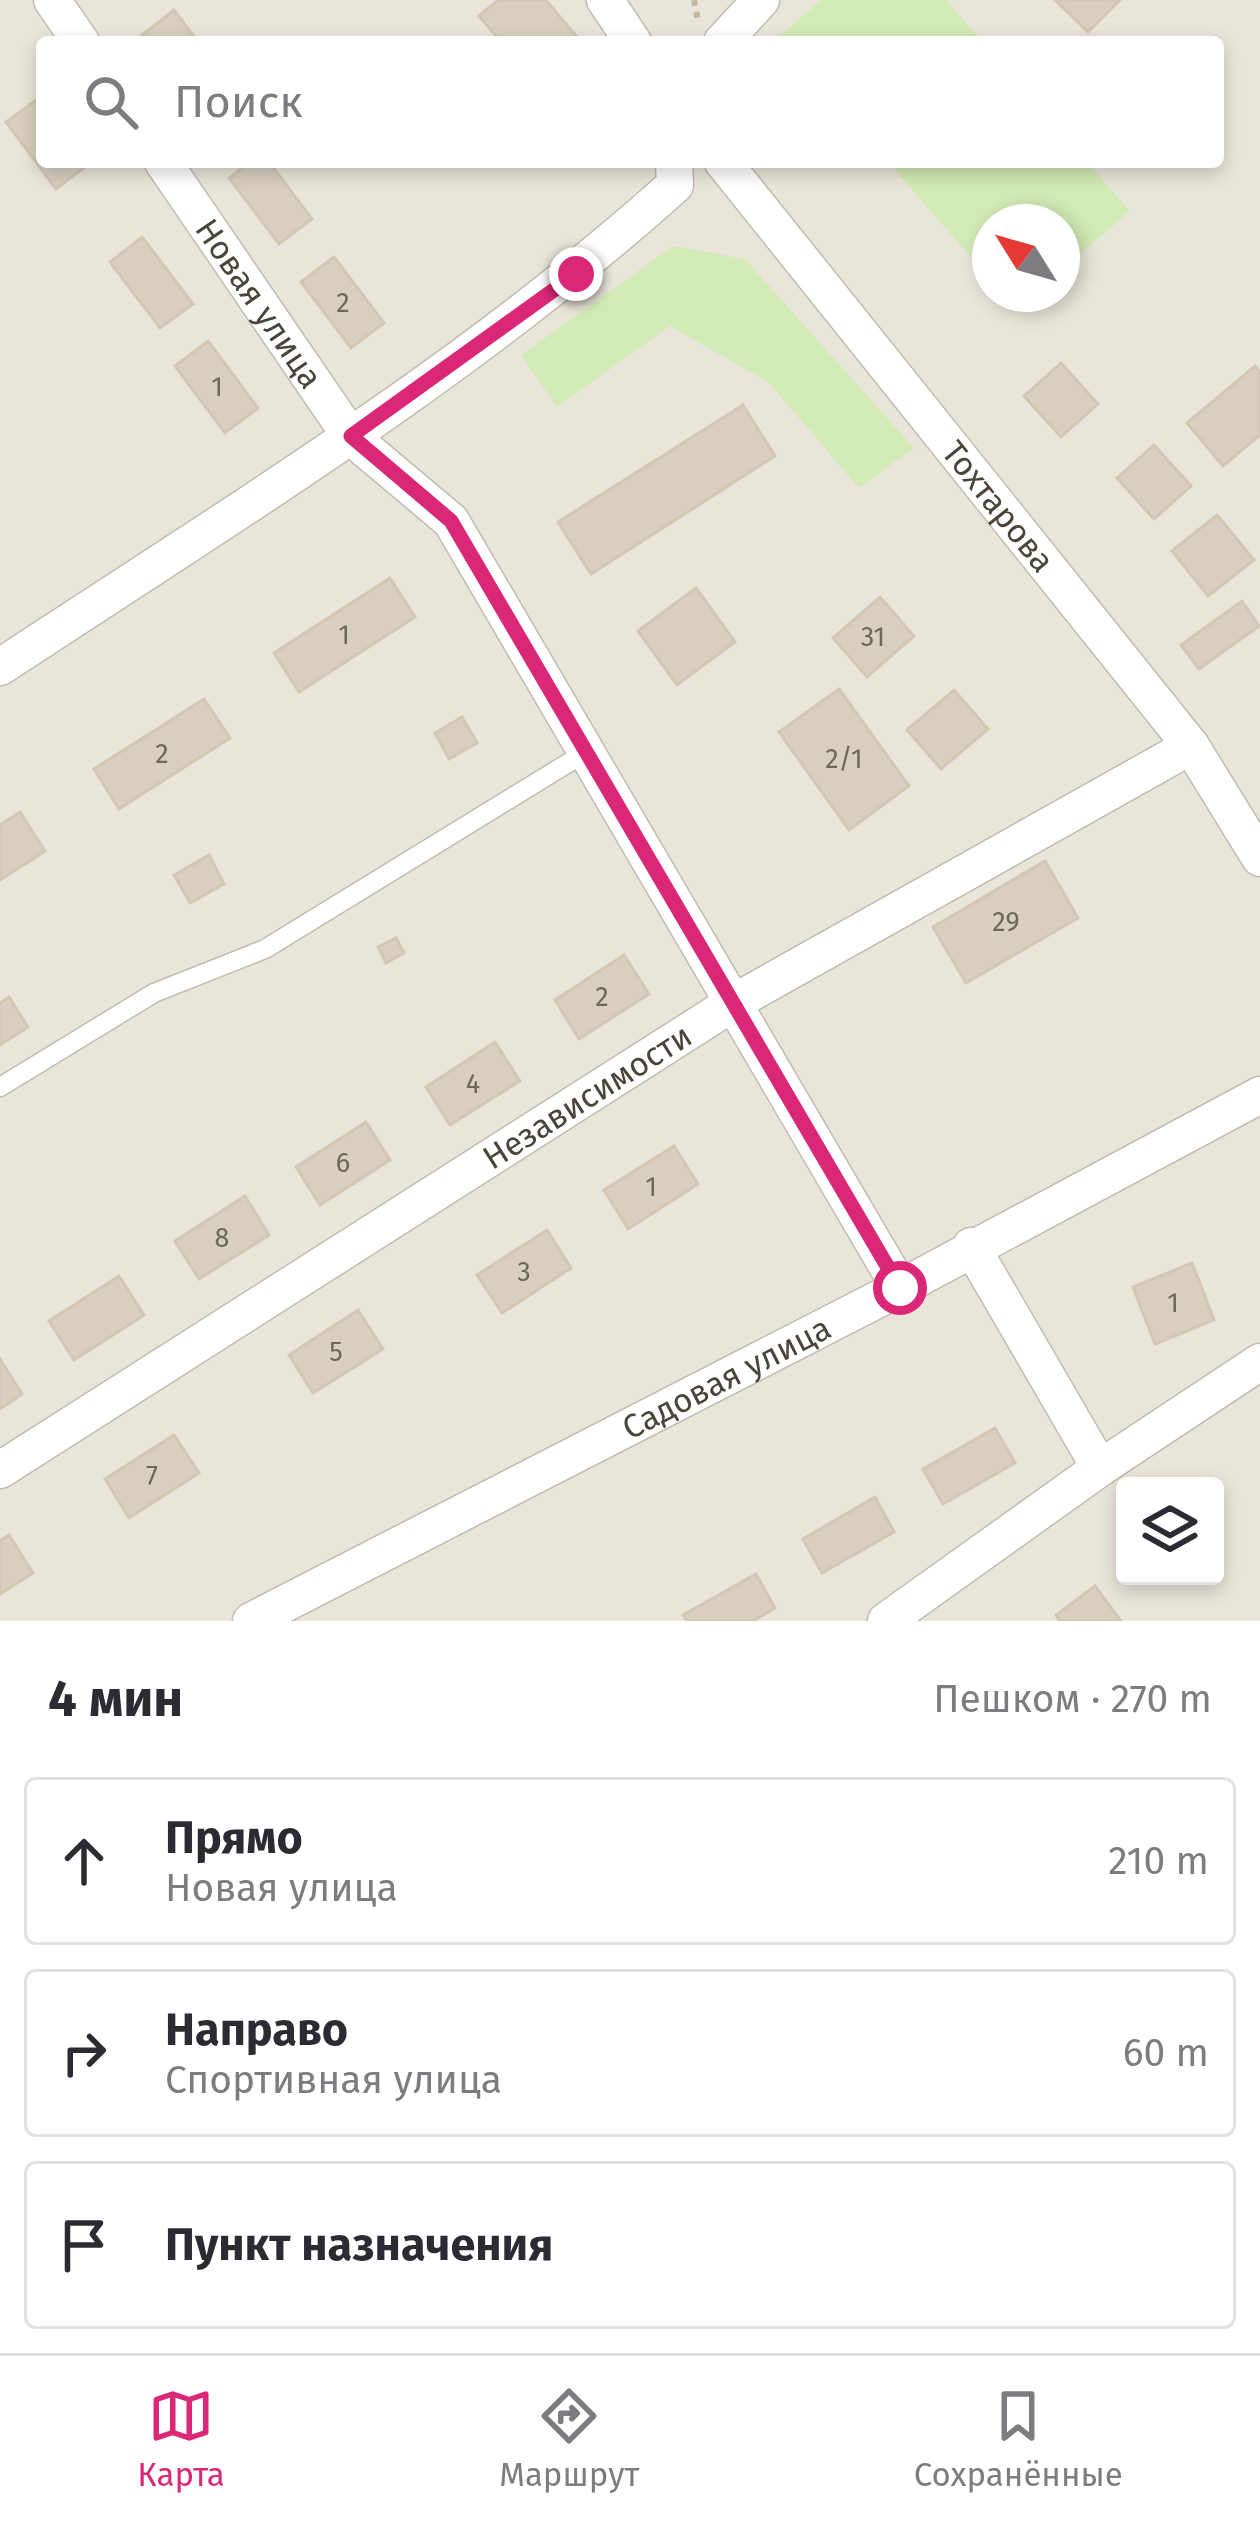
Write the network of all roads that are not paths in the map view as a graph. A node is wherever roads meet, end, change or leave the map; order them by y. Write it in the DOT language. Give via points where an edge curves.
graph roads {
  1 [pos="52,0"];
  2 [pos="605,0"];
  3 [pos="761,0"];
  4 [pos="77,36"];
  5 [pos="630,36"];
  6 [pos="728,36"];
  7 [pos="167,168"];
  8 [pos="674,168"];
  9 [pos="727,168"];
  10 [pos="351,436"];
  11 [pos="0,667"];
  12 [pos="1191,746"];
  13 [pos="586,752"];
  14 [pos="1260,858"];
  15 [pos="733,1003"];
  16 [pos="0,1087"];
  17 [pos="1260,1095"];
  18 [pos="971,1246"];
  19 [pos="900,1288"];
  20 [pos="1260,1362"];
  21 [pos="1100,1468"];
  22 [pos="0,1470"];
  23 [pos="251,1621"];
  24 [pos="886,1621"];
  1 -- 4 [label="street"];
  2 -- 5 [label="street"];
  3 -- 6 [label="street"];
  7 -- 10 [label="street, Новая улица"];
  8 -- 10 [label="street" via="675,185 576,274"];
  9 -- 12 [label="street, Тохтарова"];
  10 -- 11 [label="street"];
  10 -- 13 [label="street, Новая улица" via="451,521"];
  12 -- 14 [label="street, Тохтарова"];
  12 -- 15 [label="street, Независимости"];
  13 -- 15 [label="street, Новая улица"];
  13 -- 16 [label="lane" via="265,949 154,993"];
  15 -- 19 [label="street, Новая улица"];
  15 -- 22 [label="street, Независимости"];
  17 -- 18 [label="street, Садовая улица"];
  18 -- 19 [label="street, Садовая улица"];
  18 -- 21 [label="street"];
  19 -- 23 [label="street, Садовая улица"];
  20 -- 21 [label="street"];
  21 -- 24 [label="street"];
}
